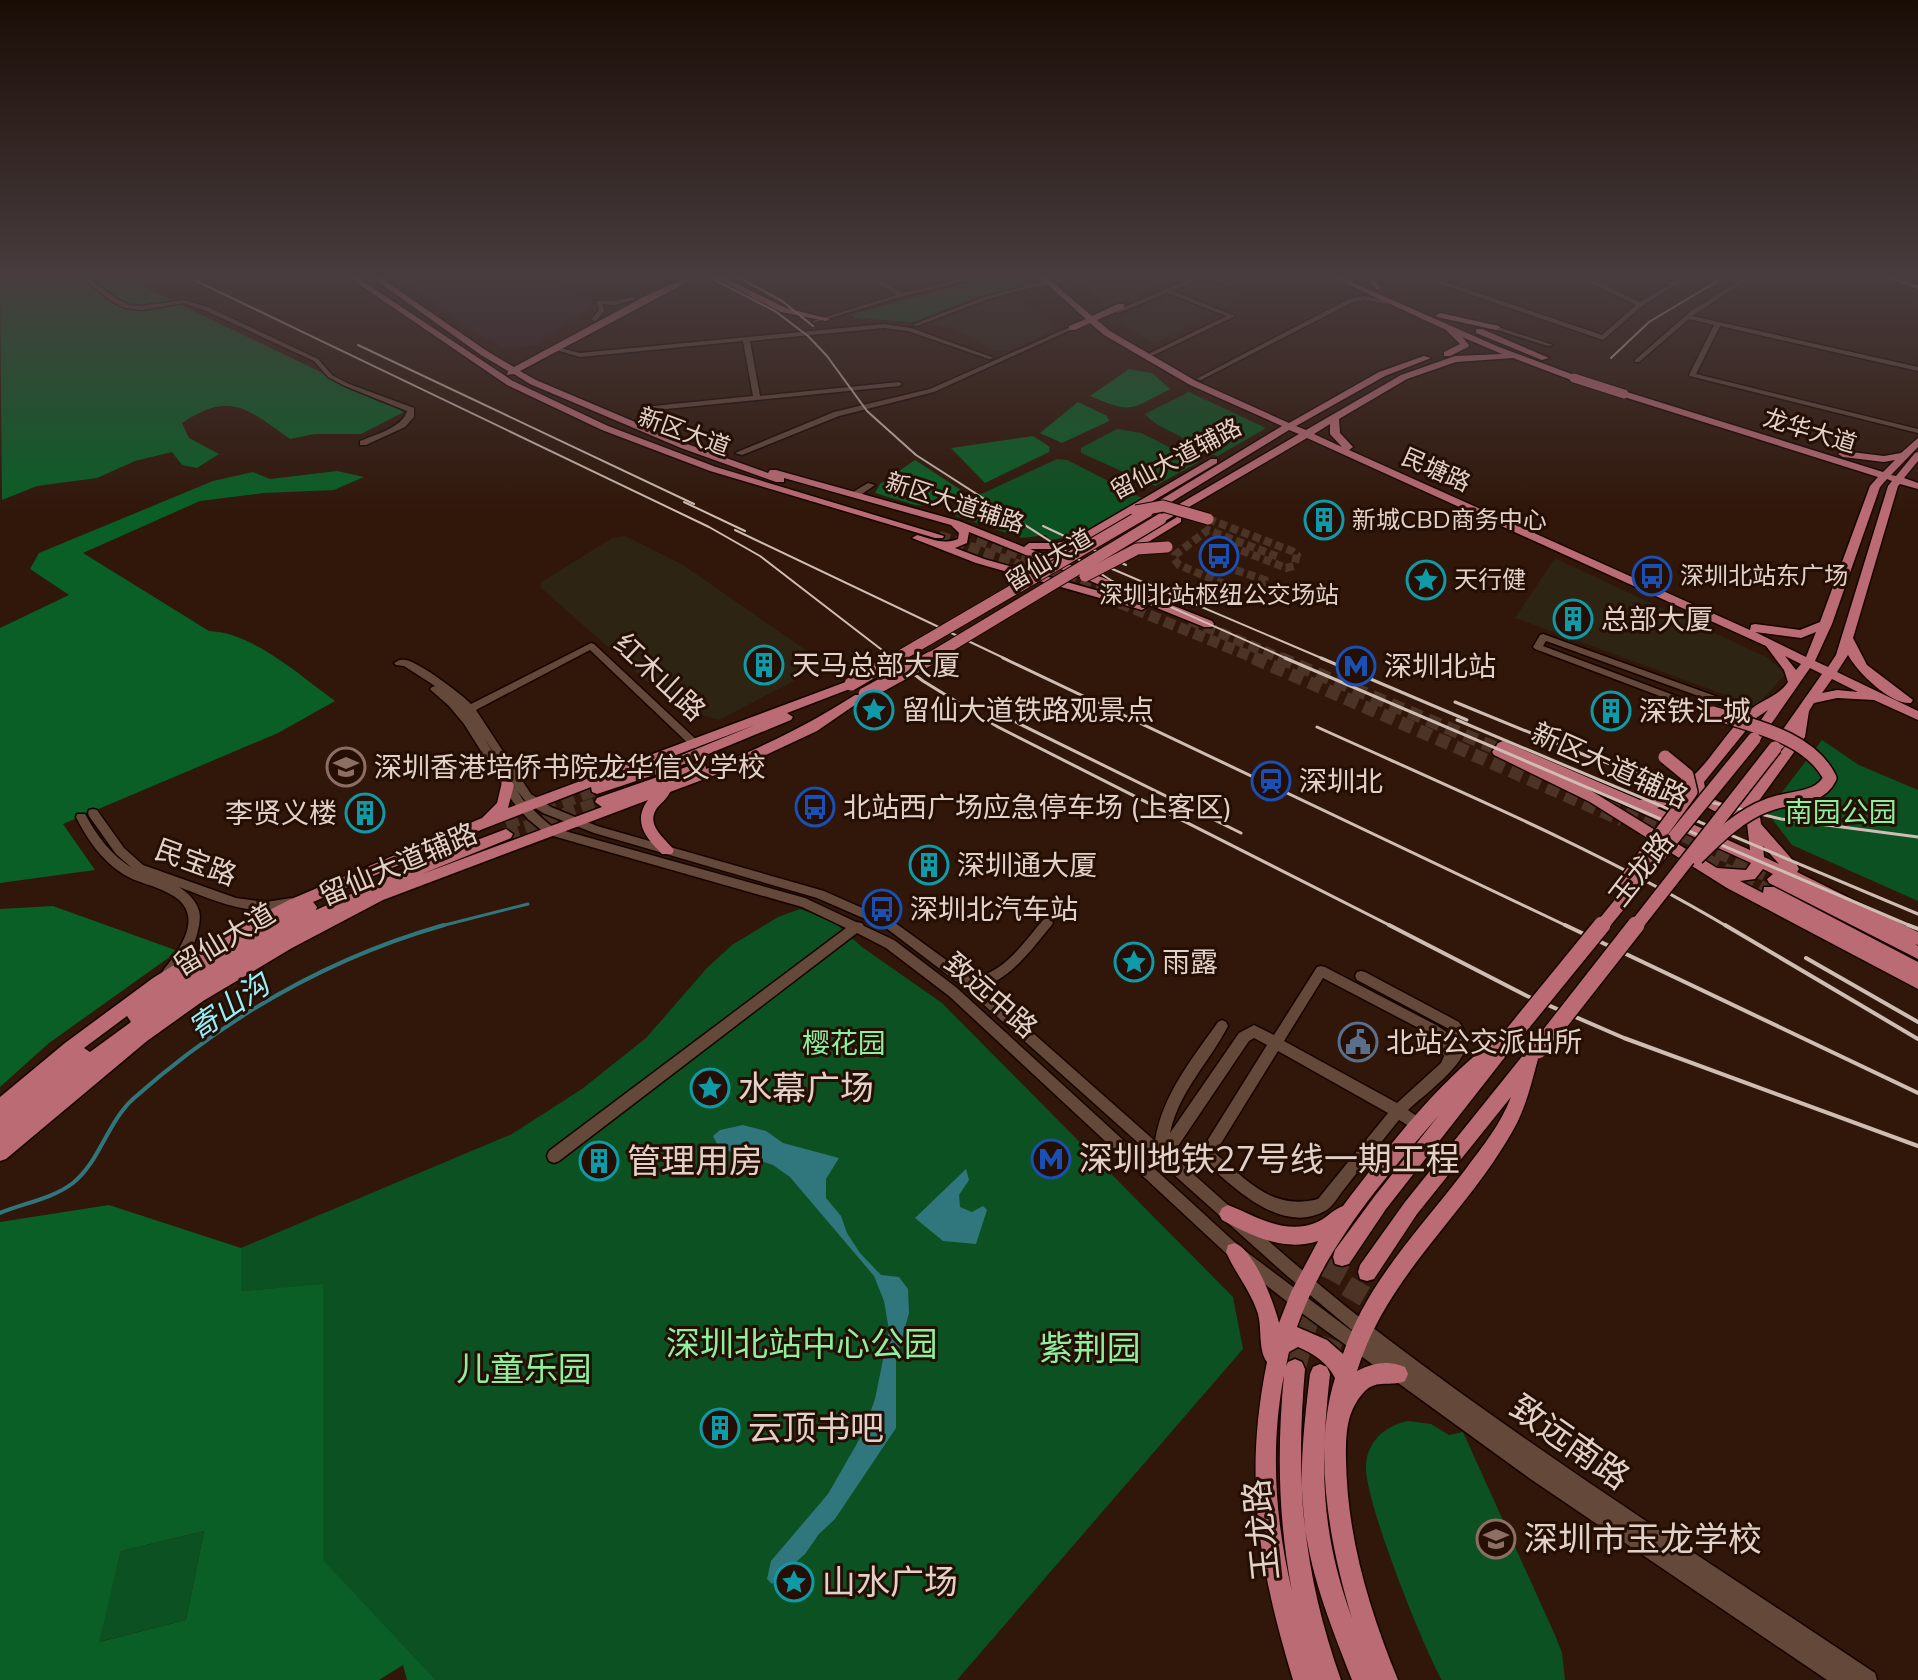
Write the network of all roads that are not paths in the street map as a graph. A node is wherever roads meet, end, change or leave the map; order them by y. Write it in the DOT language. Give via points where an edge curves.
graph roads {
  1 [pos="304,354"];
  2 [pos="466,354"];
  3 [pos="488,354"];
  4 [pos="540,354"];
  5 [pos="542,354"];
  6 [pos="749,354"];
  7 [pos="981,354"];
  8 [pos="1018,354"];
  9 [pos="1143,354"];
  10 [pos="1152,354"];
  11 [pos="1249,354"];
  12 [pos="1509,354"];
  13 [pos="1533,354"];
  14 [pos="1645,354"];
  15 [pos="1702,354"];
  16 [pos="1855,354"];
  17 [pos="1452,356"];
  18 [pos="1513,356"];
  19 [pos="536,357"];
  20 [pos="493,358"];
  21 [pos="991,358"];
  22 [pos="1637,361"];
  23 [pos="1918,369"];
  24 [pos="511,370"];
  25 [pos="1576,374"];
  26 [pos="498,376"];
  27 [pos="1199,379"];
  28 [pos="534,382"];
  29 [pos="899,384"];
  30 [pos="757,398"];
  31 [pos="656,408"];
  32 [pos="1322,408"];
  33 [pos="1261,411"];
  34 [pos="1335,419"];
  35 [pos="1292,425"];
  36 [pos="1918,431"];
  37 [pos="1310,433"];
  38 [pos="1268,438"];
  39 [pos="1918,441"];
  40 [pos="363,443"];
  41 [pos="684,446"];
  42 [pos="1282,450"];
  43 [pos="1346,450"];
  44 [pos="742,457"];
  45 [pos="1839,457"];
  46 [pos="1265,458"];
  47 [pos="1914,459"];
  48 [pos="713,469"];
  49 [pos="1893,474"];
  50 [pos="1918,478"];
  51 [pos="871,485"];
  52 [pos="1918,489"];
  53 [pos="1873,490"];
  54 [pos="856,494"];
  55 [pos="1866,505"];
  56 [pos="1888,505"];
  57 [pos="1208,519"];
  58 [pos="943,532"];
  59 [pos="998,538"];
  60 [pos="1019,546"];
  61 [pos="1167,547"];
  62 [pos="980,561"];
  63 [pos="1106,581"];
  64 [pos="1022,604"];
  65 [pos="987,605"];
  66 [pos="1824,630"];
  67 [pos="1753,631"];
  68 [pos="1846,640"];
  69 [pos="1812,658"];
  70 [pos="1834,668"];
  71 [pos="1795,681"];
  72 [pos="851,684"];
  73 [pos="862,696"];
  74 [pos="1784,696"];
  75 [pos="1812,699"];
  76 [pos="1913,709"];
  77 [pos="466,710"];
  78 [pos="1713,713"];
  79 [pos="1754,713"];
  80 [pos="696,744"];
  81 [pos="1665,757"];
  82 [pos="1697,780"];
  83 [pos="507,785"];
  84 [pos="673,787"];
  85 [pos="1752,803"];
  86 [pos="1637,805"];
  87 [pos="529,806"];
  88 [pos="574,822"];
  89 [pos="1754,824"];
  90 [pos="478,825"];
  91 [pos="550,831"];
  92 [pos="667,850"];
  93 [pos="1677,851"];
  94 [pos="1758,859"];
  95 [pos="1811,884"];
  96 [pos="307,897"];
  97 [pos="1657,898"];
  98 [pos="1047,923"];
  99 [pos="858,926"];
  100 [pos="1594,935"];
  101 [pos="1918,939"];
  102 [pos="1918,953"];
  103 [pos="1918,969"];
  104 [pos="1361,976"];
  105 [pos="1918,982"];
  106 [pos="159,983"];
  107 [pos="969,984"];
  108 [pos="1222,1026"];
  109 [pos="1512,1036"];
  110 [pos="1277,1042"];
  111 [pos="1534,1054"];
  112 [pos="1446,1067"];
  113 [pos="0,1108"];
  114 [pos="1398,1111"];
  115 [pos="0,1122"];
  116 [pos="1419,1126"];
  117 [pos="0,1139"];
  118 [pos="0,1153"];
  119 [pos="554,1156"];
  120 [pos="1162,1157"];
  121 [pos="1370,1186"];
  122 [pos="1228,1214"];
  123 [pos="1235,1252"];
  124 [pos="1342,1257"];
  125 [pos="1367,1272"];
  126 [pos="1303,1292"];
  127 [pos="1359,1336"];
  128 [pos="1280,1346"];
  129 [pos="1295,1369"];
  130 [pos="1320,1374"];
  131 [pos="1398,1374"];
  132 [pos="1345,1377"];
  133 [pos="1270,1380"];
  134 [pos="1339,1417"];
  135 [pos="1305,1680"];
  136 [pos="1329,1680"];
  137 [pos="1364,1680"];
  138 [pos="1386,1680"];
  139 [pos="1843,1680"];
  140 [pos="1868,1680"];
  1 -- 40 [label="street" via="347,385 411,410 402,425"];
  2 -- 26 [label="main road, 新区大道"];
  3 -- 20 [label="main road, 新区大道"];
  4 -- 19 [label="main road"];
  5 -- 19 [label="main road"];
  6 -- 30 [label="street"];
  7 -- 21 [label="street"];
  8 -- 44 [label="street" via="933,394 820,423"];
  9 -- 33 [label="main road, 民塘路"];
  10 -- 27 [label="main road, 民塘路"];
  11 -- 27 [label="street"];
  12 -- 18 [label="main road, 龙华大道"];
  13 -- 25 [label="main road, 龙华大道"];
  14 -- 22 [label="street"];
  15 -- 36 [label="street" via="1692,375"];
  16 -- 23 [label="street"];
  17 -- 18 [label="main road, 留仙大道"];
  17 -- 32 [label="main road, 留仙大道" via="1393,369"];
  17 -- 34 [label="main road, 留仙大道" via="1404,377"];
  18 -- 25 [label="main road, 龙华大道"];
  19 -- 20 [label="main road"];
  19 -- 24 [label="main road"];
  19 -- 28 [label="main road" via="529,372"];
  20 -- 24 [label="main road, 新区大道"];
  24 -- 26 [label="main road"];
  24 -- 28 [label="main road, 新区大道"];
  25 -- 45 [label="main road, 龙华大道, bridge"];
  26 -- 48 [label="main road, 新区大道" via="605,428"];
  27 -- 33 [label="main road, 民塘路"];
  28 -- 41 [label="main road, 新区大道"];
  29 -- 30 [label="street"];
  30 -- 31 [label="street"];
  32 -- 33 [label="main road" via="1293,414"];
  32 -- 35 [label="main road, 留仙大道"];
  33 -- 35 [label="main road, 民塘路"];
  33 -- 38 [label="main road" via="1270,426"];
  34 -- 37 [label="main road, 留仙大道"];
  34 -- 43 [label="main road" via="1335,434"];
  35 -- 37 [label="main road, 民塘路"];
  35 -- 38 [label="main road, 留仙大道"];
  37 -- 42 [label="main road, 留仙大道"];
  37 -- 43 [label="main road, 民塘路"];
  38 -- 60 [label="main road, 留仙大道辅路" via="1211,463 1078,541"];
  38 -- 65 [label="main road, 留仙大道, bridge"];
  39 -- 47 [label="main road"];
  41 -- 44 [label="main road, 新区大道辅路" via="720,457"];
  41 -- 58 [label="main road, 新区大道"];
  42 -- 43 [label="main road"];
  42 -- 46 [label="main road, 留仙大道"];
  43 -- 67 [label="main road, 民塘路"];
  44 -- 54 [label="main road, 新区大道辅路"];
  45 -- 47 [label="main road"];
  45 -- 49 [label="main road, 龙华大道"];
  45 -- 53 [label="main road" via="1865,476"];
  46 -- 63 [label="main road, 留仙大道辅路" via="1265,468 1101,566 1097,572"];
  46 -- 64 [label="main road, 留仙大道, bridge"];
  47 -- 49 [label="main road"];
  48 -- 58 [label="main road, 新区大道辅路" via="770,494"];
  49 -- 50 [label="main road, 龙华大道"];
  49 -- 52 [label="main road, 龙华大道"];
  49 -- 53 [label="main road, 玉龙路"];
  49 -- 56 [label="main road, 玉龙路"];
  51 -- 54 [label="street"];
  52 -- 56 [label="main road"];
  53 -- 55 [label="main road, 玉龙路"];
  54 -- 58 [label="main road, 新区大道辅路"];
  55 -- 56 [label="main road"];
  55 -- 66 [label="main road, 玉龙路"];
  56 -- 68 [label="main road, 玉龙路"];
  57 -- 65 [label="main road, bridge" via="1169,507 1141,509 1032,572"];
  58 -- 59 [label="main road, 新区大道辅路"];
  58 -- 62 [label="main road, 新区大道辅路"];
  59 -- 60 [label="main road, 新区大道辅路"];
  59 -- 62 [label="main road" via="973,544 971,552"];
  60 -- 63 [label="main road, 新区大道辅路"];
  61 -- 64 [label="main road, bridge" via="1137,549"];
  62 -- 63 [label="main road, 新区大道辅路" via="1169,612"];
  64 -- 73 [label="main road, 留仙大道, bridge"];
  65 -- 72 [label="main road, 留仙大道, bridge"];
  66 -- 67 [label="main road"];
  66 -- 68 [label="main road"];
  66 -- 69 [label="main road, 玉龙路"];
  67 -- 69 [label="main road, 民塘路"];
  67 -- 71 [label="main road" via="1780,656"];
  68 -- 70 [label="main road, 玉龙路"];
  68 -- 76 [label="main road" via="1860,667"];
  69 -- 70 [label="main road, 民塘路"];
  69 -- 71 [label="main road, 玉龙路"];
  70 -- 75 [label="main road, 玉龙路"];
  70 -- 76 [label="main road, 民塘路"];
  71 -- 74 [label="main road, 玉龙路"];
  71 -- 75 [label="main road"];
  72 -- 73 [label="main road, 留仙大道" via="759,730 598,796 759,744"];
  72 -- 80 [label="main road, 留仙大道辅路"];
  73 -- 84 [label="main road, 留仙大道辅路" via="787,741"];
  74 -- 79 [label="main road"];
  74 -- 100 [label="main road, 玉龙路, bridge"];
  75 -- 76 [label="main road" via="1854,694"];
  75 -- 85 [label="main road" via="1799,737"];
  75 -- 97 [label="main road, 玉龙路, bridge"];
  77 -- 77 [label="street" via="440,683 399,663"];
  77 -- 80 [label="street, 红木山路" via="591,646"];
  77 -- 83 [label="street"];
  77 -- 87 [label="street"];
  78 -- 79 [label="street" via="1538,647 1543,637"];
  78 -- 97 [label="main road, bridge" via="1809,752 1827,769 1829,782 1818,792 1771,803 1741,820"];
  79 -- 82 [label="main road"];
  80 -- 87 [label="main road, 留仙大道辅路"];
  81 -- 100 [label="main road, bridge" via="1687,775 1691,792 1618,891"];
  82 -- 85 [label="main road" via="1700,794 1718,807 1740,810"];
  82 -- 86 [label="main road" via="1670,801"];
  83 -- 87 [label="street"];
  83 -- 90 [label="main road" via="503,805"];
  84 -- 88 [label="main road, 留仙大道辅路"];
  84 -- 92 [label="main road" via="647,811 645,822"];
  85 -- 89 [label="main road"];
  86 -- 93 [label="main road, 新区大道辅路" via="1503,746 1499,752 1595,798"];
  86 -- 94 [label="main road, 新区大道辅路"];
  87 -- 88 [label="street, 致远中路"];
  87 -- 90 [label="main road, 留仙大道辅路"];
  87 -- 91 [label="street, 致远中路"];
  88 -- 91 [label="main road, 留仙大道辅路"];
  88 -- 92 [label="street, 致远中路"];
  89 -- 94 [label="main road"];
  89 -- 95 [label="main road" via="1775,854"];
  90 -- 96 [label="main road, 留仙大道辅路"];
  91 -- 99 [label="street, 致远中路" via="805,903"];
  91 -- 118 [label="main road, 留仙大道辅路" via="378,896 255,960 143,1034"];
  92 -- 107 [label="street, 致远中路" via="868,913"];
  93 -- 94 [label="main road" via="1735,876 1750,875"];
  93 -- 105 [label="main road, 新区大道辅路"];
  94 -- 95 [label="main road, 新区大道辅路"];
  95 -- 101 [label="main road, 新区大道辅路"];
  96 -- 106 [label="main road, 留仙大道辅路" via="230,937"];
  96 -- 106 [label="street, 民宝路" via="281,905 235,903 152,873 139,868 87,815 95,840 116,863 178,892 193,906 195,926 185,951"];
  97 -- 111 [label="main road, 玉龙路, bridge"];
  98 -- 107 [label="street" via="1001,973"];
  99 -- 119 [label="street"];
  99 -- 123 [label="street, 致远中路" via="914,960 953,992"];
  100 -- 109 [label="main road, 玉龙路, bridge"];
  102 -- 103 [label="main road" via="1772,885"];
  104 -- 112 [label="street" via="1455,1026 1461,1043"];
  106 -- 113 [label="main road, 留仙大道辅路"];
  107 -- 120 [label="street, 致远中路"];
  108 -- 120 [label="street" via="1170,1106 1162,1131"];
  109 -- 116 [label="main road" via="1481,1058"];
  109 -- 124 [label="main road, 玉龙路"];
  110 -- 112 [label="street" via="1321,971 1443,1037 1450,1056"];
  110 -- 114 [label="street"];
  110 -- 114 [label="street" via="1206,1154 1268,1204 1285,1211 1322,1205"];
  110 -- 120 [label="street" via="1254,1031 1247,1034"];
  111 -- 125 [label="main road, 玉龙路"];
  111 -- 127 [label="main road" via="1510,1120 1382,1293"];
  112 -- 114 [label="street"];
  114 -- 116 [label="street"];
  115 -- 117 [label="main road, 留仙大道" via="143,1009 239,945 358,884 506,829 317,914 243,955 133,1029"];
  116 -- 121 [label="main road"];
  120 -- 122 [label="street, 致远中路"];
  121 -- 122 [label="main road" via="1338,1220 1300,1238 1265,1233"];
  121 -- 126 [label="main road" via="1325,1246"];
  122 -- 126 [label="street, 致远中路"];
  123 -- 126 [label="street, 致远中路"];
  123 -- 133 [label="main road" via="1268,1310"];
  126 -- 127 [label="street, 致远中路"];
  126 -- 128 [label="main road"];
  127 -- 131 [label="street, 致远南路"];
  127 -- 132 [label="main road"];
  127 -- 140 [label="street, 致远南路"];
  128 -- 132 [label="main road" via="1297,1337 1324,1349 1337,1359"];
  128 -- 133 [label="main road"];
  129 -- 136 [label="main road, 玉龙路" via="1287,1471 1294,1551"];
  130 -- 137 [label="main road, 玉龙路" via="1313,1461 1316,1527 1333,1599"];
  131 -- 134 [label="main road" via="1364,1376"];
  131 -- 139 [label="street, 致远南路" via="1542,1478"];
  132 -- 134 [label="main road"];
  133 -- 135 [label="main road" via="1264,1450 1267,1519 1280,1595"];
  134 -- 138 [label="main road" via="1336,1466 1343,1538"];
}
